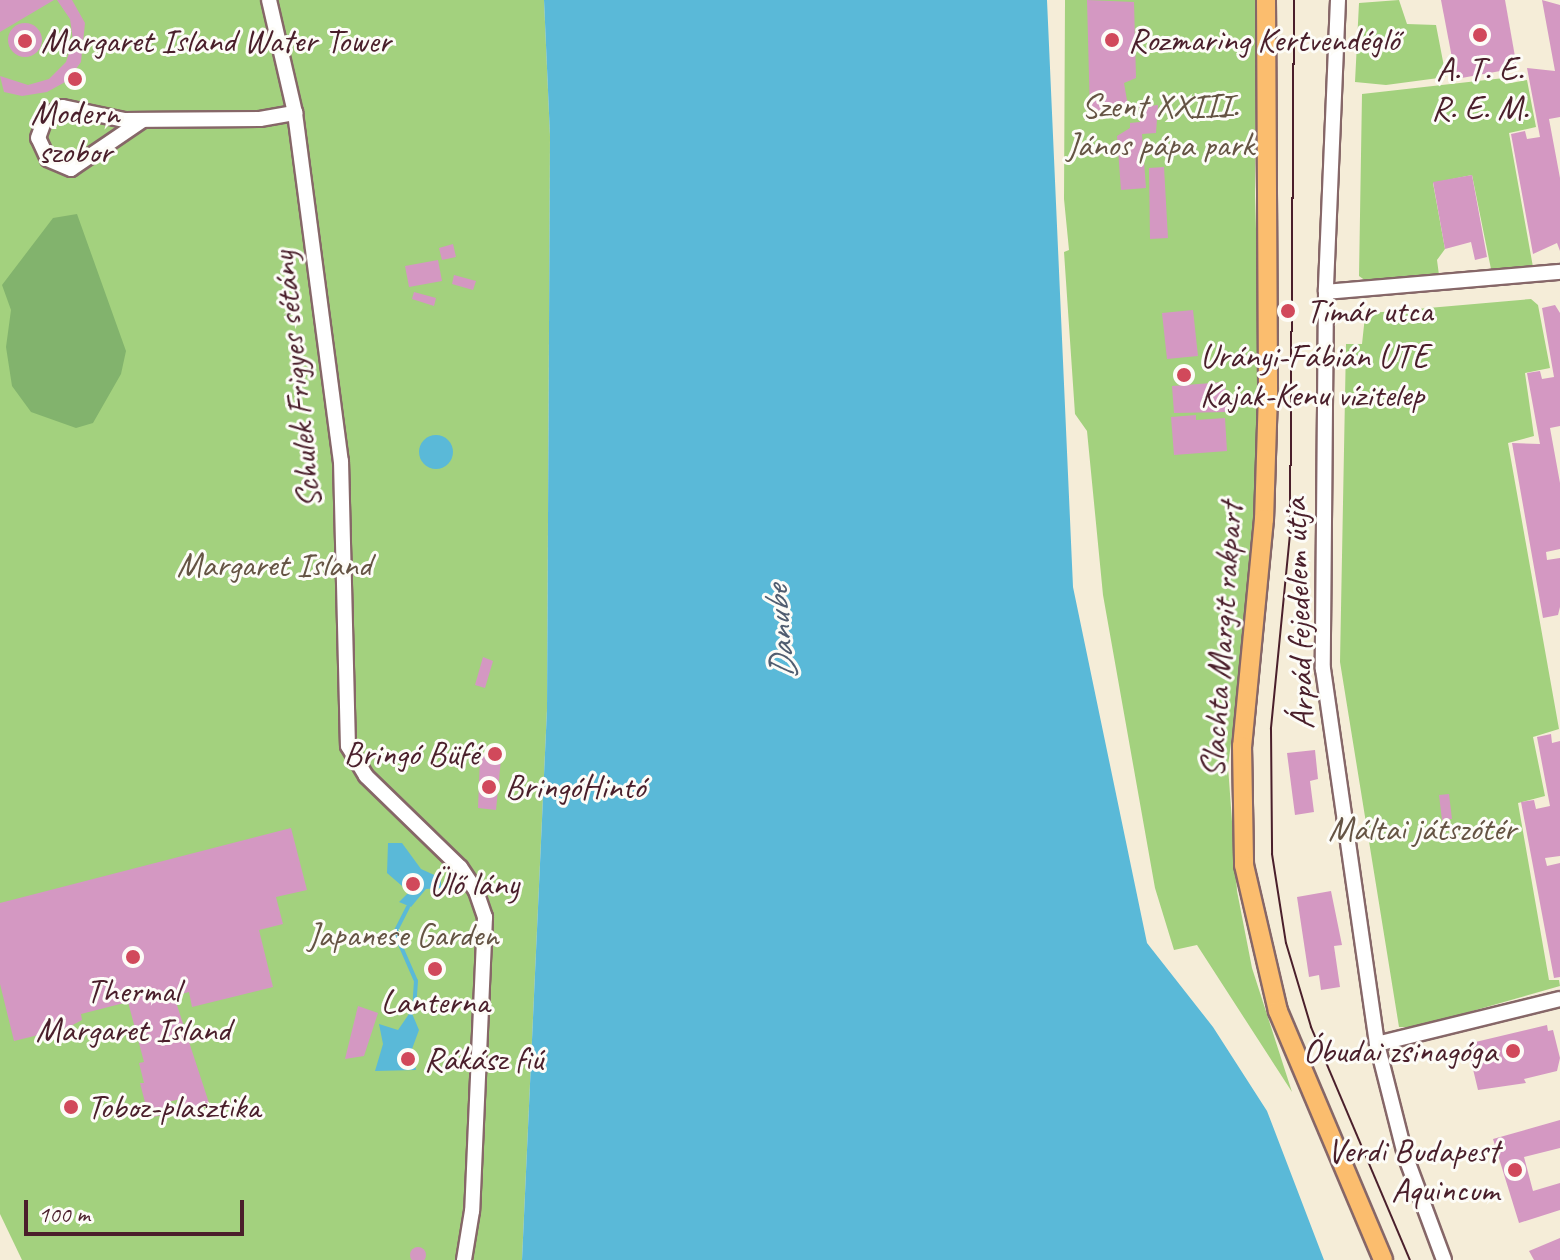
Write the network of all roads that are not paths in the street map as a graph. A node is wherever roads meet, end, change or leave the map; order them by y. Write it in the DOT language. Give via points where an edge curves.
graph roads {
  1 [pos="269,0"];
  2 [pos="1266,0"];
  3 [pos="1338,0"];
  4 [pos="295,113"];
  5 [pos="143,120"];
  6 [pos="1560,272"];
  7 [pos="1326,292"];
  8 [pos="1560,999"];
  9 [pos="1377,1044"];
  10 [pos="467,1260"];
  11 [pos="1383,1260"];
  12 [pos="1444,1260"];
  1 -- 4 [label="street, Schulek Frigyes sétány"];
  2 -- 11 [label="main road, Slachta Margit rakpart" via="1268,393 1264,519 1242,746 1244,865 1278,1011"];
  3 -- 7 [label="street, Árpád fejedelem útja"];
  4 -- 5 [label="street"];
  4 -- 10 [label="street, Schulek Frigyes sétány" via="341,461 348,746 366,776 469,878 485,917"];
  5 -- 5 [label="street" via="71,169 48,159 38,138 46,116 63,107"];
  6 -- 7 [label="street"];
  7 -- 9 [label="street, Árpád fejedelem útja" via="1323,669"];
  8 -- 9 [label="street"];
  9 -- 12 [label="street, Árpád fejedelem útja" via="1405,1155"];
}
